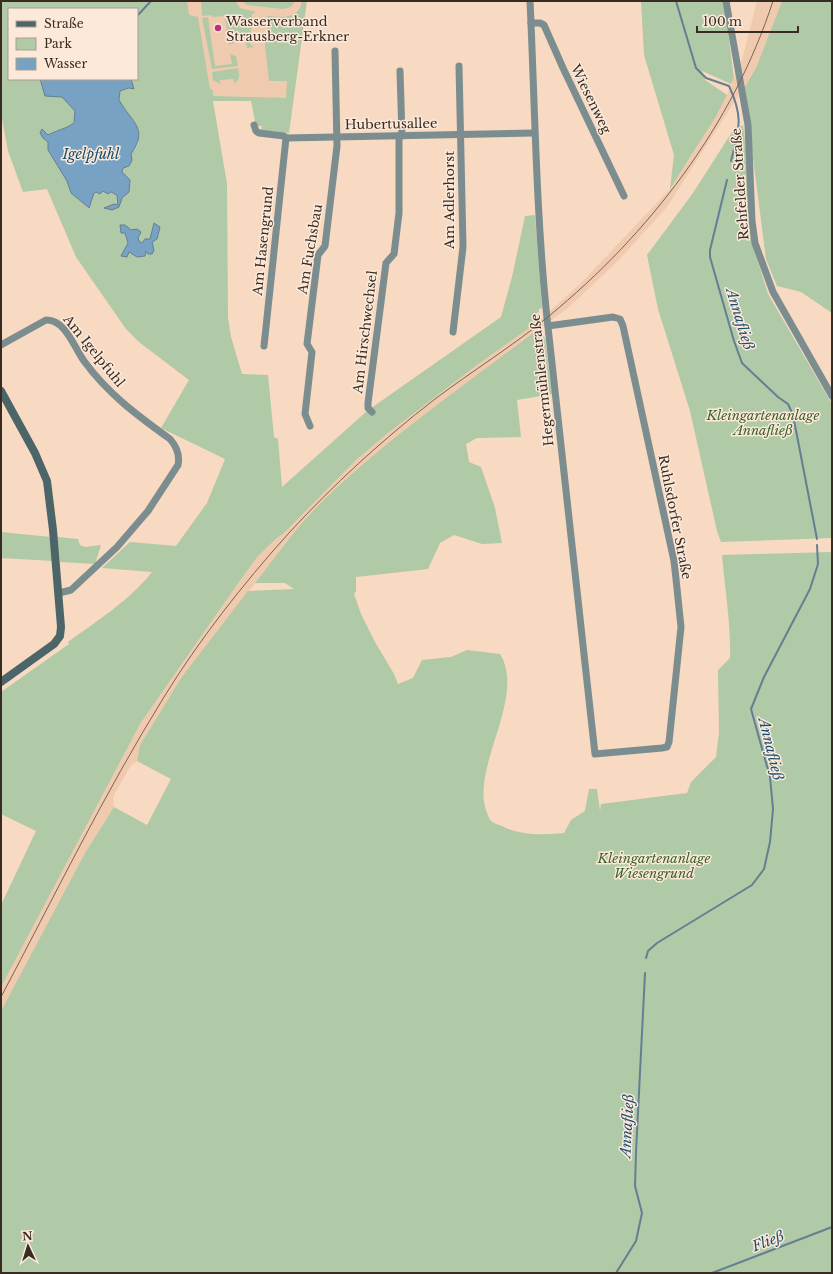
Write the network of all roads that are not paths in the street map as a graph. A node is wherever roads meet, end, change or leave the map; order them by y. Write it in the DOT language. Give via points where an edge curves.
graph roads {
  1 [pos="530,1"];
  2 [pos="726,1"];
  3 [pos="531,22"];
  4 [pos="335,51"];
  5 [pos="459,66"];
  6 [pos="400,71"];
  7 [pos="254,125"];
  8 [pos="534,133"];
  9 [pos="461,135"];
  10 [pos="400,136"];
  11 [pos="336,137"];
  12 [pos="286,138"];
  13 [pos="624,196"];
  14 [pos="548,326"];
  15 [pos="453,332"];
  16 [pos="1,345"];
  17 [pos="264,346"];
  18 [pos="1,391"];
  19 [pos="832,396"];
  20 [pos="372,412"];
  21 [pos="310,426"];
  22 [pos="59,593"];
  23 [pos="1,682"];
  24 [pos="595,754"];
  1 -- 3 [label="street, Hegermühlenstraße"];
  2 -- 19 [label="street, Rehfelder Straße" via="748,125 755,243 773,292"];
  3 -- 8 [label="street, Hegermühlenstraße"];
  3 -- 13 [label="street, Wiesenweg" via="544,25"];
  4 -- 11 [label="street, Am Fuchsbau"];
  5 -- 9 [label="street, Am Adlerhorst"];
  6 -- 10 [label="street, Am Hirschwechsel"];
  7 -- 12 [label="street, Hubertusallee" via="259,133"];
  8 -- 9 [label="street, Hubertusallee"];
  8 -- 14 [label="street, Hegermühlenstraße"];
  9 -- 10 [label="street, Hubertusallee"];
  9 -- 15 [label="street, Am Adlerhorst" via="463,247"];
  10 -- 11 [label="street, Hubertusallee"];
  10 -- 20 [label="street, Am Hirschwechsel" via="399,213 394,254 386,264 368,403 368,408"];
  11 -- 12 [label="street, Hubertusallee"];
  11 -- 21 [label="street, Am Fuchsbau" via="325,246 318,255 308,344 312,352 305,414"];
  12 -- 17 [label="street, Am Hasengrund"];
  14 -- 24 [label="street, Hegermühlenstraße"];
  14 -- 24 [label="street, Ruhlsdorfer Straße" via="613,317 620,319 676,578 681,627 667,747"];
  16 -- 22 [label="street, Am Igelpfuhl" via="46,320 54,320 60,324 100,382 123,405 170,439 178,452 175,471 148,511 110,555 71,590"];
  18 -- 22 [label="street" via="35,453 46,481"];
  22 -- 23 [label="street" via="61,627 58,639 51,647"];
}
